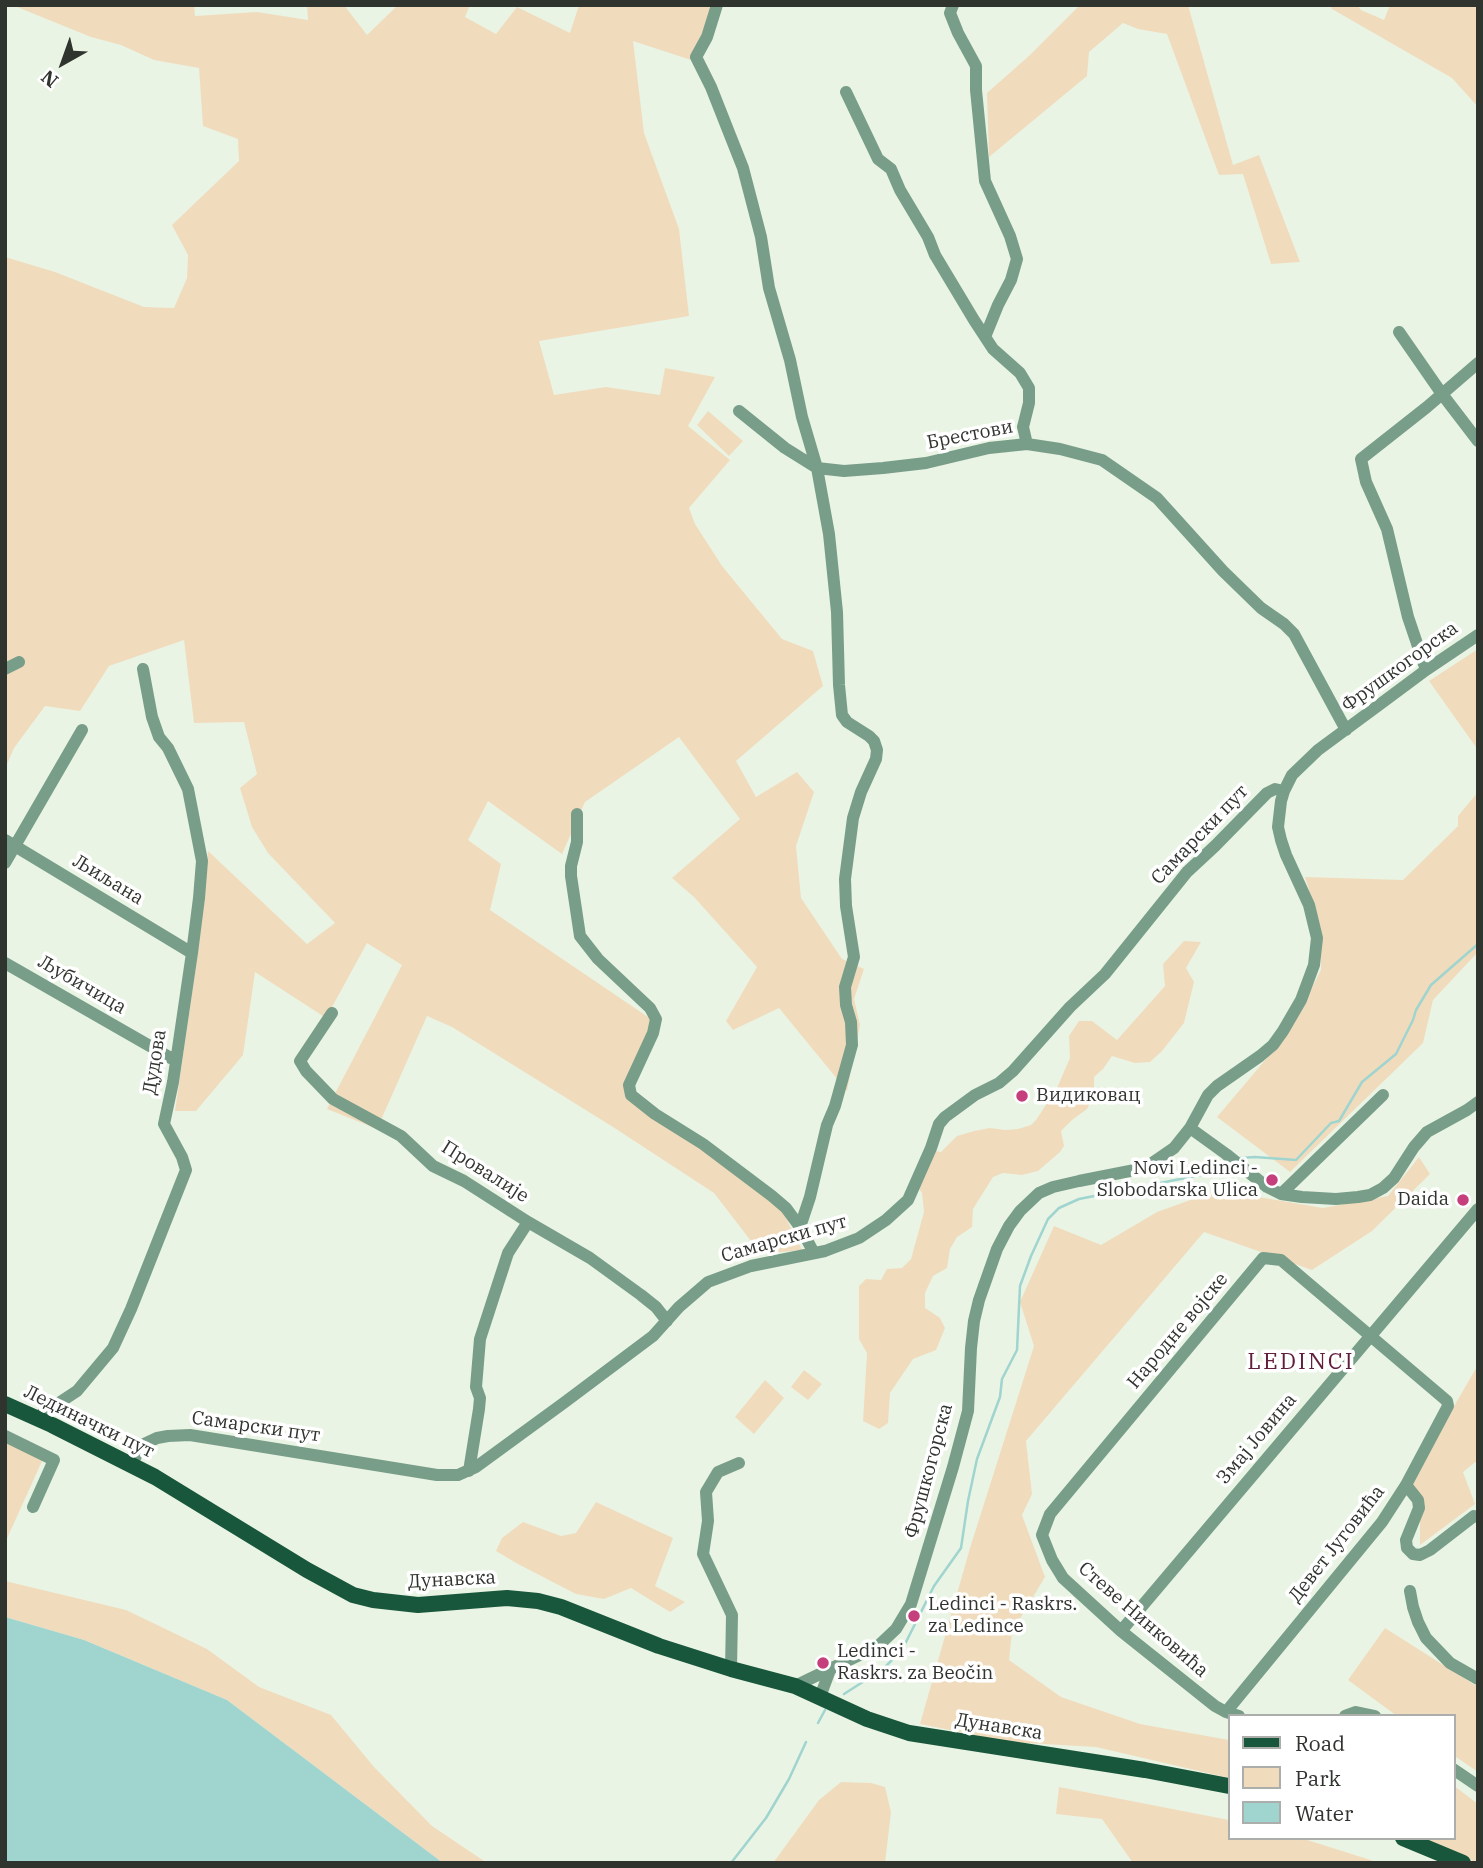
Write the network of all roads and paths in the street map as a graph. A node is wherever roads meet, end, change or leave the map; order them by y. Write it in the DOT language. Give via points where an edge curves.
graph roads {
  1 [pos="718,5"];
  2 [pos="953,5"];
  3 [pos="846,92"];
  4 [pos="1399,332"];
  5 [pos="985,337"];
  6 [pos="1476,368"];
  7 [pos="1442,394"];
  8 [pos="739,411"];
  9 [pos="1478,441"];
  10 [pos="1027,444"];
  11 [pos="817,468"];
  12 [pos="1253,601"];
  13 [pos="1478,635"];
  14 [pos="19,662"];
  15 [pos="5,669"];
  16 [pos="143,669"];
  17 [pos="1426,670"];
  18 [pos="82,730"];
  19 [pos="1346,730"];
  20 [pos="1284,791"];
  21 [pos="578,814"];
  22 [pos="10,843"];
  23 [pos="5,863"];
  24 [pos="192,953"];
  25 [pos="5,963"];
  26 [pos="332,1013"];
  27 [pos="176,1061"];
  28 [pos="1383,1095"];
  29 [pos="1478,1102"];
  30 [pos="1190,1128"];
  31 [pos="1281,1194"];
  32 [pos="1478,1209"];
  33 [pos="528,1222"];
  34 [pos="800,1227"];
  35 [pos="814,1253"];
  36 [pos="667,1321"];
  37 [pos="1370,1336"];
  38 [pos="5,1404"];
  39 [pos="36,1418"];
  40 [pos="5,1436"];
  41 [pos="739,1463"];
  42 [pos="131,1465"];
  43 [pos="469,1471"];
  44 [pos="155,1477"];
  45 [pos="1406,1486"];
  46 [pos="33,1507"];
  47 [pos="1478,1517"];
  48 [pos="1042,1535"];
  49 [pos="1410,1591"];
  50 [pos="1121,1631"];
  51 [pos="731,1669"];
  52 [pos="830,1670"];
  53 [pos="1478,1679"];
  54 [pos="795,1686"];
  55 [pos="820,1697"];
  56 [pos="1233,1714"];
  57 [pos="1455,1770"];
  58 [pos="1228,1786"];
  59 [pos="1478,1786"];
  60 [pos="1408,1840"];
  61 [pos="1463,1863"];
  1 -- 11 [label="street" via="696,57 743,168"];
  2 -- 5 [label="street" via="950,13 976,66 985,180 1017,259"];
  3 -- 5 [label="street" via="878,159 891,169 935,255"];
  4 -- 7 [label="street"];
  5 -- 10 [label="street" via="1020,373 1028,388 1023,427"];
  6 -- 7 [label="street"];
  7 -- 9 [label="street"];
  7 -- 17 [label="street" via="1361,459 1387,529"];
  8 -- 11 [label="street, Брестови"];
  10 -- 11 [label="street, Брестови" via="883,468"];
  10 -- 12 [label="street, Брестови" via="1102,460 1157,498"];
  11 -- 34 [label="street" via="837,612 842,715 874,741 877,750 853,818 845,879 854,957 845,987 852,1045"];
  12 -- 19 [label="street, Фрушкогорска" via="1294,634"];
  13 -- 17 [label="street, Фрушкогорска"];
  14 -- 15 [label="street"];
  16 -- 24 [label="street, Дудова" via="159,737 188,789 198,834 202,876"];
  17 -- 19 [label="street, Фрушкогорска"];
  18 -- 22 [label="street"];
  19 -- 20 [label="street, Фрушкогорска" via="1307,760"];
  20 -- 30 [label="street, Фрушкогорска" via="1278,815 1281,840 1309,905 1317,938 1311,977 1273,1045 1217,1086"];
  20 -- 35 [label="street, Самарски пут" via="1267,793 1187,872 1105,974 1013,1071 945,1117 908,1200 859,1238"];
  21 -- 34 [label="street" via="571,876 580,936 656,1019 629,1091 772,1196"];
  22 -- 23 [label="street"];
  22 -- 24 [label="street, Љиљана"];
  24 -- 27 [label="street, Дудова"];
  25 -- 27 [label="street, Љубичица"];
  26 -- 33 [label="street, Провалије" via="300,1060 320,1087 332,1099 401,1136 433,1166"];
  27 -- 39 [label="street, Дудова" via="164,1124 186,1170 113,1348 78,1391"];
  28 -- 31 [label="street"];
  29 -- 31 [label="street" via="1427,1132 1394,1178 1370,1195 1336,1199"];
  30 -- 31 [label="street"];
  30 -- 52 [label="street, Фрушкогорска" via="1174,1148 1145,1168 1039,1193 1009,1226 979,1300 968,1411 911,1604 896,1629 878,1646"];
  32 -- 37 [label="street, Змај Јовина"];
  33 -- 36 [label="street, Провалије" via="590,1258 656,1307"];
  33 -- 43 [label="street" via="508,1253 480,1339 476,1387 480,1409"];
  34 -- 35 [label="street"];
  35 -- 36 [label="street, Самарски пут" via="751,1266 708,1282"];
  36 -- 43 [label="street, Самарски пут" via="622,1360"];
  37 -- 45 [label="street, Девет Југовића" via="1447,1401"];
  37 -- 48 [label="street, Народне војске" via="1281,1260 1263,1258 1050,1514"];
  37 -- 50 [label="street, Змај Јовина"];
  38 -- 39 [label="main road, Лединачки пут"];
  39 -- 42 [label="main road, Лединачки пут"];
  40 -- 46 [label="street" via="54,1460"];
  41 -- 51 [label="street" via="718,1472 706,1492 704,1554 732,1615"];
  42 -- 43 [label="street, Самарски пут" via="142,1445 157,1438 190,1435 437,1475"];
  42 -- 44 [label="main road, Лединачки пут"];
  44 -- 51 [label="main road, Дунавска" via="353,1595 418,1605 507,1598 538,1601"];
  45 -- 47 [label="street" via="1419,1508 1406,1540 1413,1554 1430,1550"];
  45 -- 56 [label="street, Девет Југовића"];
  48 -- 50 [label="street, Стеве Нинковића" via="1063,1578"];
  49 -- 53 [label="street" via="1426,1638 1450,1663"];
  50 -- 56 [label="street, Стеве Нинковића" via="1215,1706"];
  51 -- 54 [label="main road, Дунавска"];
  52 -- 54 [label="street, Фрушкогорска"];
  52 -- 55 [label="street"];
  54 -- 55 [label="main road, Дунавска"];
  55 -- 58 [label="main road, Дунавска" via="867,1720 916,1735"];
  57 -- 59 [label="street"];
  60 -- 61 [label="main road"];
}
